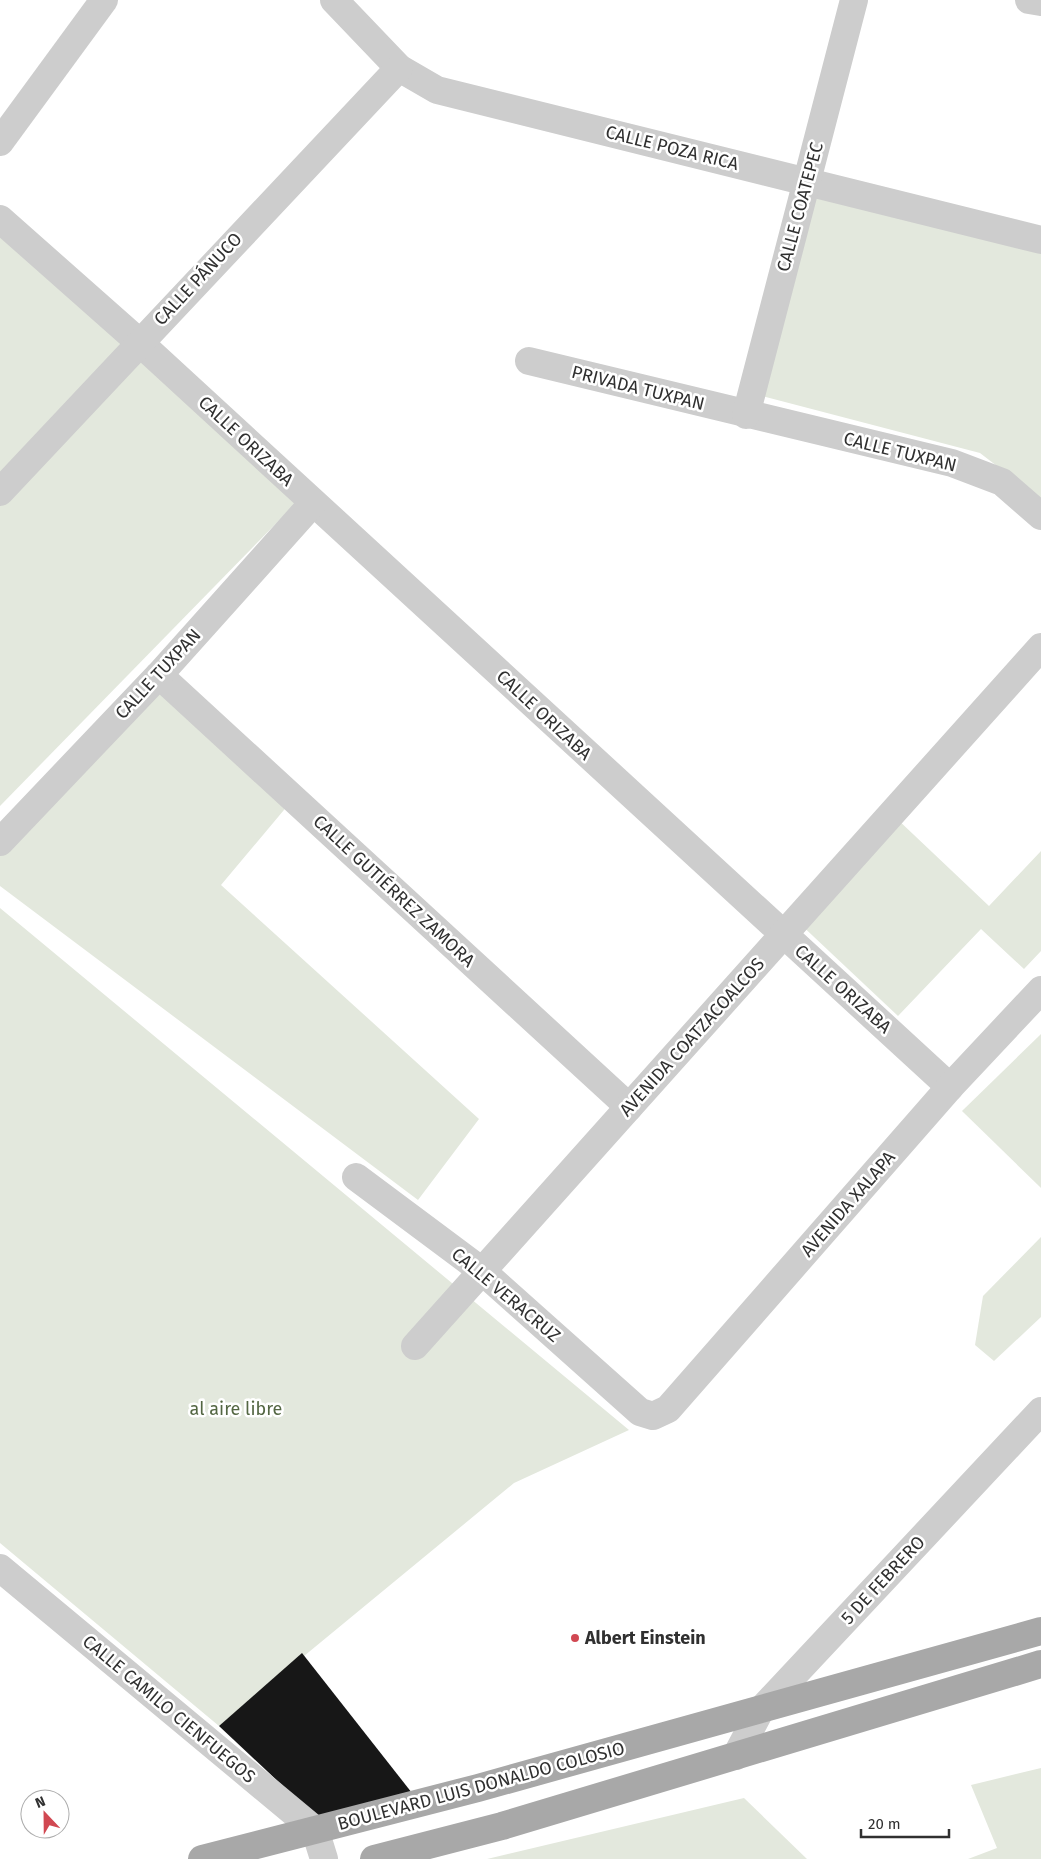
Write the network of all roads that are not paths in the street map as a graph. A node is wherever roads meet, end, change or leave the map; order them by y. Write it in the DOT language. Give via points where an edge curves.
graph roads {
  1 [pos="104,0"];
  2 [pos="854,0"];
  3 [pos="1029,0"];
  4 [pos="339,2"];
  5 [pos="1041,2"];
  6 [pos="399,68"];
  7 [pos="0,142"];
  8 [pos="807,182"];
  9 [pos="0,219"];
  10 [pos="1041,240"];
  11 [pos="139,342"];
  12 [pos="530,361"];
  13 [pos="746,415"];
  14 [pos="0,492"];
  15 [pos="314,504"];
  16 [pos="1041,516"];
  17 [pos="1041,647"];
  18 [pos="159,675"];
  19 [pos="0,842"];
  20 [pos="784,935"];
  21 [pos="1041,990"];
  22 [pos="950,1087"];
  23 [pos="629,1108"];
  24 [pos="356,1177"];
  25 [pos="482,1271"];
  26 [pos="415,1346"];
  27 [pos="1041,1411"];
  28 [pos="653,1416"];
  29 [pos="0,1568"];
  30 [pos="1041,1631"];
  31 [pos="1041,1664"];
  32 [pos="760,1711"];
  33 [pos="736,1756"];
  34 [pos="315,1830"];
  35 [pos="202,1859"];
  36 [pos="324,1859"];
  37 [pos="374,1859"];
  1 -- 7 [label="street"];
  2 -- 8 [label="street, CALLE COATEPEC"];
  3 -- 5 [label="street"];
  4 -- 6 [label="street, CALLE POZA RICA"];
  6 -- 8 [label="street, CALLE POZA RICA" via="437,90"];
  6 -- 11 [label="street, CALLE PÁNUCO"];
  8 -- 10 [label="street, CALLE POZA RICA"];
  8 -- 13 [label="street, CALLE COATEPEC"];
  9 -- 11 [label="street, CALLE ORIZABA"];
  11 -- 14 [label="street, CALLE PÁNUCO"];
  11 -- 15 [label="street, CALLE ORIZABA"];
  12 -- 13 [label="street, PRIVADA TUXPAN"];
  13 -- 16 [label="street, CALLE TUXPAN" via="952,463 1002,482"];
  15 -- 18 [label="street, CALLE TUXPAN"];
  15 -- 20 [label="street, CALLE ORIZABA"];
  17 -- 20 [label="street, AVENIDA COATZACOALCOS"];
  18 -- 19 [label="street, CALLE TUXPAN"];
  18 -- 23 [label="street, CALLE GUTIÉRREZ ZAMORA"];
  20 -- 22 [label="street, CALLE ORIZABA"];
  20 -- 23 [label="street, AVENIDA COATZACOALCOS"];
  21 -- 22 [label="street, AVENIDA XALAPA"];
  22 -- 28 [label="street, AVENIDA XALAPA" via="668,1409"];
  23 -- 25 [label="street, AVENIDA COATZACOALCOS"];
  24 -- 25 [label="street, CALLE VERACRUZ"];
  25 -- 26 [label="street, AVENIDA COATZACOALCOS"];
  25 -- 28 [label="street, CALLE VERACRUZ" via="640,1412"];
  27 -- 32 [label="street, 5 DE FEBRERO"];
  29 -- 34 [label="street, CALLE CAMILO CIENFUEGOS"];
  30 -- 32 [label="main road, BOULEVARD LUIS DONALDO COLOSIO"];
  31 -- 33 [label="main road"];
  32 -- 33 [label="street, 5 DE FEBRERO"];
  32 -- 34 [label="main road, BOULEVARD LUIS DONALDO COLOSIO"];
  33 -- 37 [label="main road" via="502,1826"];
  34 -- 35 [label="main road, BOULEVARD LUIS DONALDO COLOSIO"];
  34 -- 36 [label="street"];
}
